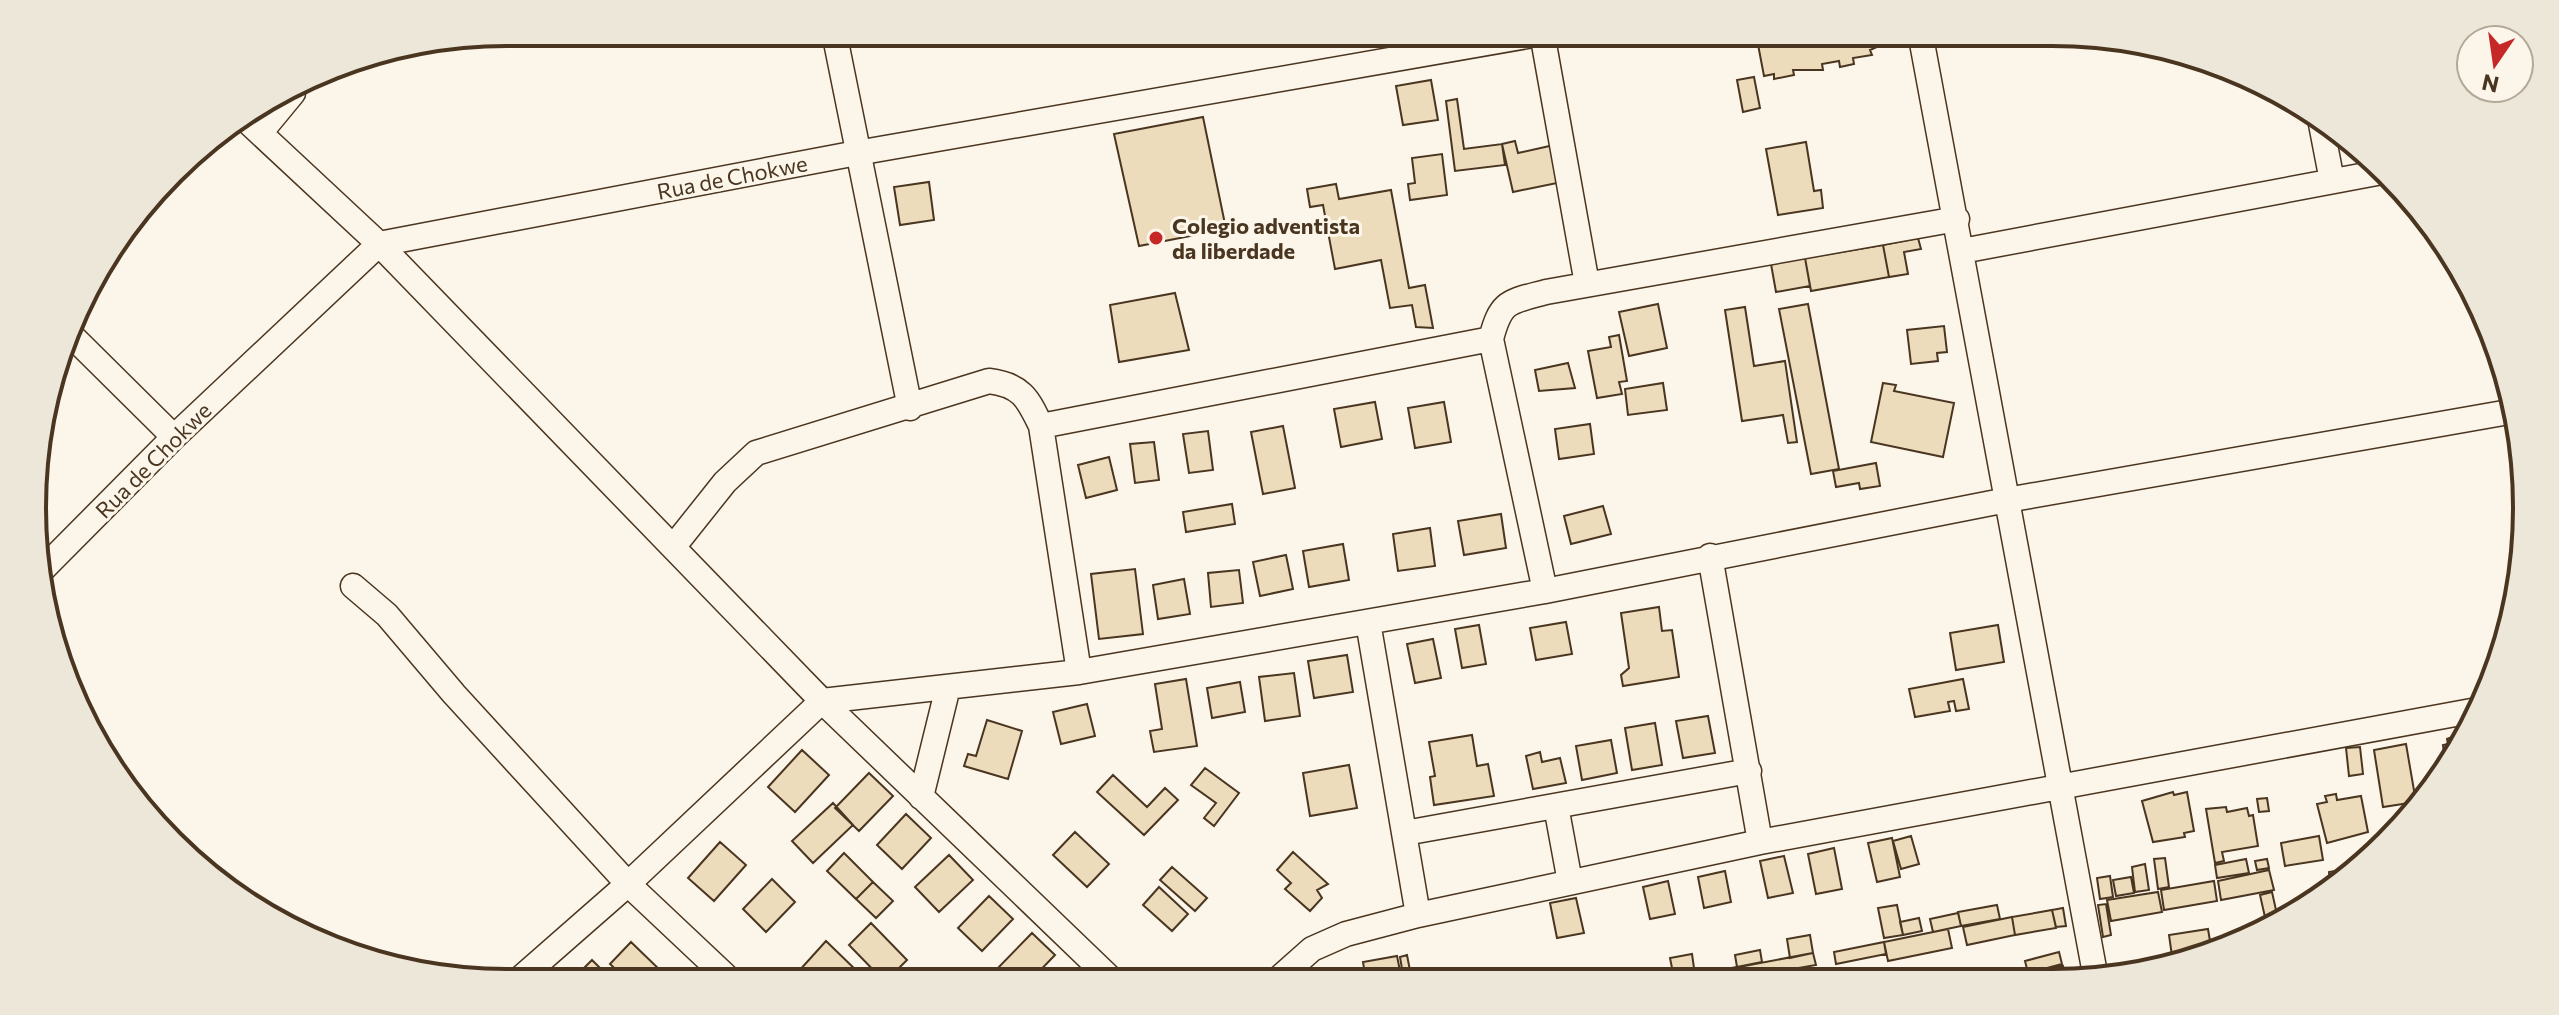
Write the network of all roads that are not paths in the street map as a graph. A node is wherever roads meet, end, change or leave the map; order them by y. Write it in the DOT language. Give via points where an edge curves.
graph roads {
  1 [pos="837,46"];
  2 [pos="1427,46"];
  3 [pos="1548,46"];
  4 [pos="1923,46"];
  5 [pos="271,112"];
  6 [pos="253,127"];
  7 [pos="2323,135"];
  8 [pos="857,153"];
  9 [pos="2370,174"];
  10 [pos="2332,181"];
  11 [pos="1957,219"];
  12 [pos="379,244"];
  13 [pos="1962,251"];
  14 [pos="1587,284"];
  15 [pos="1491,339"];
  16 [pos="77,341"];
  17 [pos="910,408"];
  18 [pos="2503,413"];
  19 [pos="1041,426"];
  20 [pos="174,437"];
  21 [pos="2007,500"];
  22 [pos="674,546"];
  23 [pos="1710,556"];
  24 [pos="49,562"];
  25 [pos="353,586"];
  26 [pos="1545,591"];
  27 [pos="1368,622"];
  28 [pos="1079,672"];
  29 [pos="948,687"];
  30 [pos="822,701"];
  31 [pos="2465,712"];
  32 [pos="1749,771"];
  33 [pos="2059,784"];
  34 [pos="921,797"];
  35 [pos="1556,806"];
  36 [pos="1405,833"];
  37 [pos="1760,842"];
  38 [pos="1570,882"];
  39 [pos="628,884"];
  40 [pos="1418,915"];
  41 [pos="2094,967"];
  42 [pos="531,969"];
  43 [pos="718,969"];
  44 [pos="1100,969"];
  45 [pos="1290,969"];
  1 -- 8 [label="street"];
  2 -- 8 [label="street, Rua de Chokwe"];
  3 -- 14 [label="street"];
  4 -- 11 [label="street"];
  5 -- 6 [label="street"];
  6 -- 12 [label="street"];
  7 -- 10 [label="street"];
  8 -- 12 [label="street, Rua de Chokwe"];
  8 -- 17 [label="street"];
  9 -- 10 [label="street"];
  10 -- 13 [label="street"];
  11 -- 13 [label="street"];
  11 -- 14 [label="street"];
  12 -- 20 [label="street, Rua de Chokwe"];
  12 -- 22 [label="street"];
  13 -- 21 [label="street"];
  14 -- 15 [label="street" via="1508,302"];
  15 -- 19 [label="street"];
  15 -- 26 [label="street"];
  16 -- 20 [label="street"];
  17 -- 19 [label="street" via="989,381 1009,383 1028,399"];
  17 -- 22 [label="street" via="756,453"];
  18 -- 21 [label="street"];
  19 -- 28 [label="street"];
  20 -- 24 [label="street, Rua de Chokwe"];
  21 -- 23 [label="street"];
  21 -- 33 [label="street"];
  22 -- 30 [label="street"];
  23 -- 26 [label="street"];
  23 -- 32 [label="street"];
  25 -- 39 [label="street" via="387,615"];
  26 -- 27 [label="street"];
  27 -- 28 [label="street"];
  27 -- 36 [label="street"];
  28 -- 29 [label="street"];
  29 -- 30 [label="street"];
  29 -- 34 [label="street"];
  30 -- 34 [label="street"];
  30 -- 39 [label="street"];
  31 -- 33 [label="street"];
  32 -- 35 [label="street"];
  32 -- 37 [label="street"];
  33 -- 37 [label="street"];
  33 -- 41 [label="street"];
  34 -- 44 [label="street"];
  35 -- 36 [label="street"];
  35 -- 38 [label="street"];
  36 -- 40 [label="street"];
  37 -- 38 [label="street"];
  38 -- 40 [label="street"];
  39 -- 42 [label="street"];
  39 -- 43 [label="street"];
  40 -- 45 [label="street" via="1346,934 1312,949"];
}
